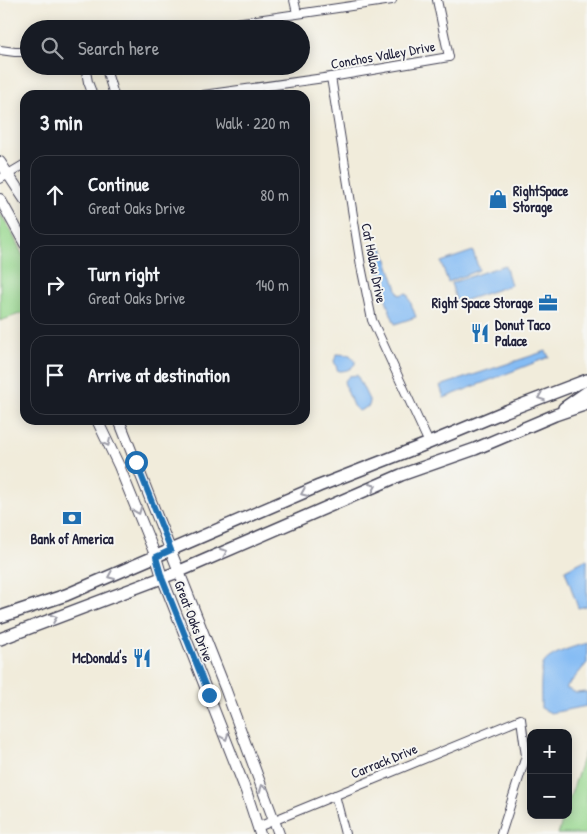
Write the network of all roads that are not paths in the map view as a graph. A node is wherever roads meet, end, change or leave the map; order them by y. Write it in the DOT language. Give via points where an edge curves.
graph roads {
  1 [pos="294,0"];
  2 [pos="392,0"];
  3 [pos="437,0"];
  4 [pos="297,13"];
  5 [pos="252,20"];
  6 [pos="0,50"];
  7 [pos="20,52"];
  8 [pos="87,75"];
  9 [pos="108,75"];
  10 [pos="331,77"];
  11 [pos="91,90"];
  12 [pos="112,90"];
  13 [pos="239,90"];
  14 [pos="0,162"];
  15 [pos="20,167"];
  16 [pos="4,176"];
  17 [pos="20,194"];
  18 [pos="0,199"];
  19 [pos="20,235"];
  20 [pos="587,380"];
  21 [pos="587,392"];
  22 [pos="587,404"];
  23 [pos="555,414"];
  24 [pos="99,425"];
  25 [pos="120,425"];
  26 [pos="429,443"];
  27 [pos="171,550"];
  28 [pos="156,557"];
  29 [pos="180,571"];
  30 [pos="162,578"];
  31 [pos="0,617"];
  32 [pos="0,639"];
  33 [pos="225,688"];
  34 [pos="209,695"];
  35 [pos="335,794"];
  36 [pos="274,819"];
  37 [pos="259,830"];
  38 [pos="279,834"];
  39 [pos="345,834"];
  40 [pos="502,834"];
  1 -- 4 [label="street"];
  2 -- 4 [label="street"];
  3 -- 10 [label="street, Conchos Valley Drive" via="449,56"];
  4 -- 5 [label="street"];
  6 -- 7 [label="street"];
  8 -- 11 [label="street"];
  9 -- 12 [label="street"];
  10 -- 13 [label="street, Conchos Valley Drive"];
  10 -- 26 [label="street, Cat Hollow Drive" via="372,320"];
  14 -- 16 [label="street"];
  15 -- 16 [label="street"];
  16 -- 17 [label="street"];
  18 -- 19 [label="street"];
  20 -- 26 [label="main road, one-way"];
  21 -- 23 [label="main road"];
  22 -- 23 [label="main road"];
  29 -- 23 [label="main road, one-way" via="401,475 475,449"];
  24 -- 28 [label="street, Great Oaks Drive, one-way" via="120,466"];
  25 -- 27 [label="street, Great Oaks Drive"];
  26 -- 27 [label="main road, one-way"];
  27 -- 28 [label="main road"];
  27 -- 29 [label="street, Great Oaks Drive"];
  28 -- 30 [label="street, Great Oaks Drive"];
  28 -- 31 [label="main road, one-way" via="66,595"];
  29 -- 30 [label="main road"];
  29 -- 33 [label="street, Great Oaks Drive"];
  32 -- 30 [label="main road, one-way"];
  30 -- 34 [label="street, Great Oaks Drive"];
  33 -- 34 [label="street"];
  36 -- 33 [label="street, Great Oaks Drive, one-way"];
  34 -- 37 [label="street, Great Oaks Drive, one-way"];
  35 -- 36 [label="street, Carrack Drive"];
  35 -- 39 [label="street"];
  35 -- 40 [label="street, Carrack Drive" via="521,719 526,756"];
  36 -- 37 [label="street, Carrack Drive"];
  36 -- 38 [label="street, Great Oaks Drive"];
}
